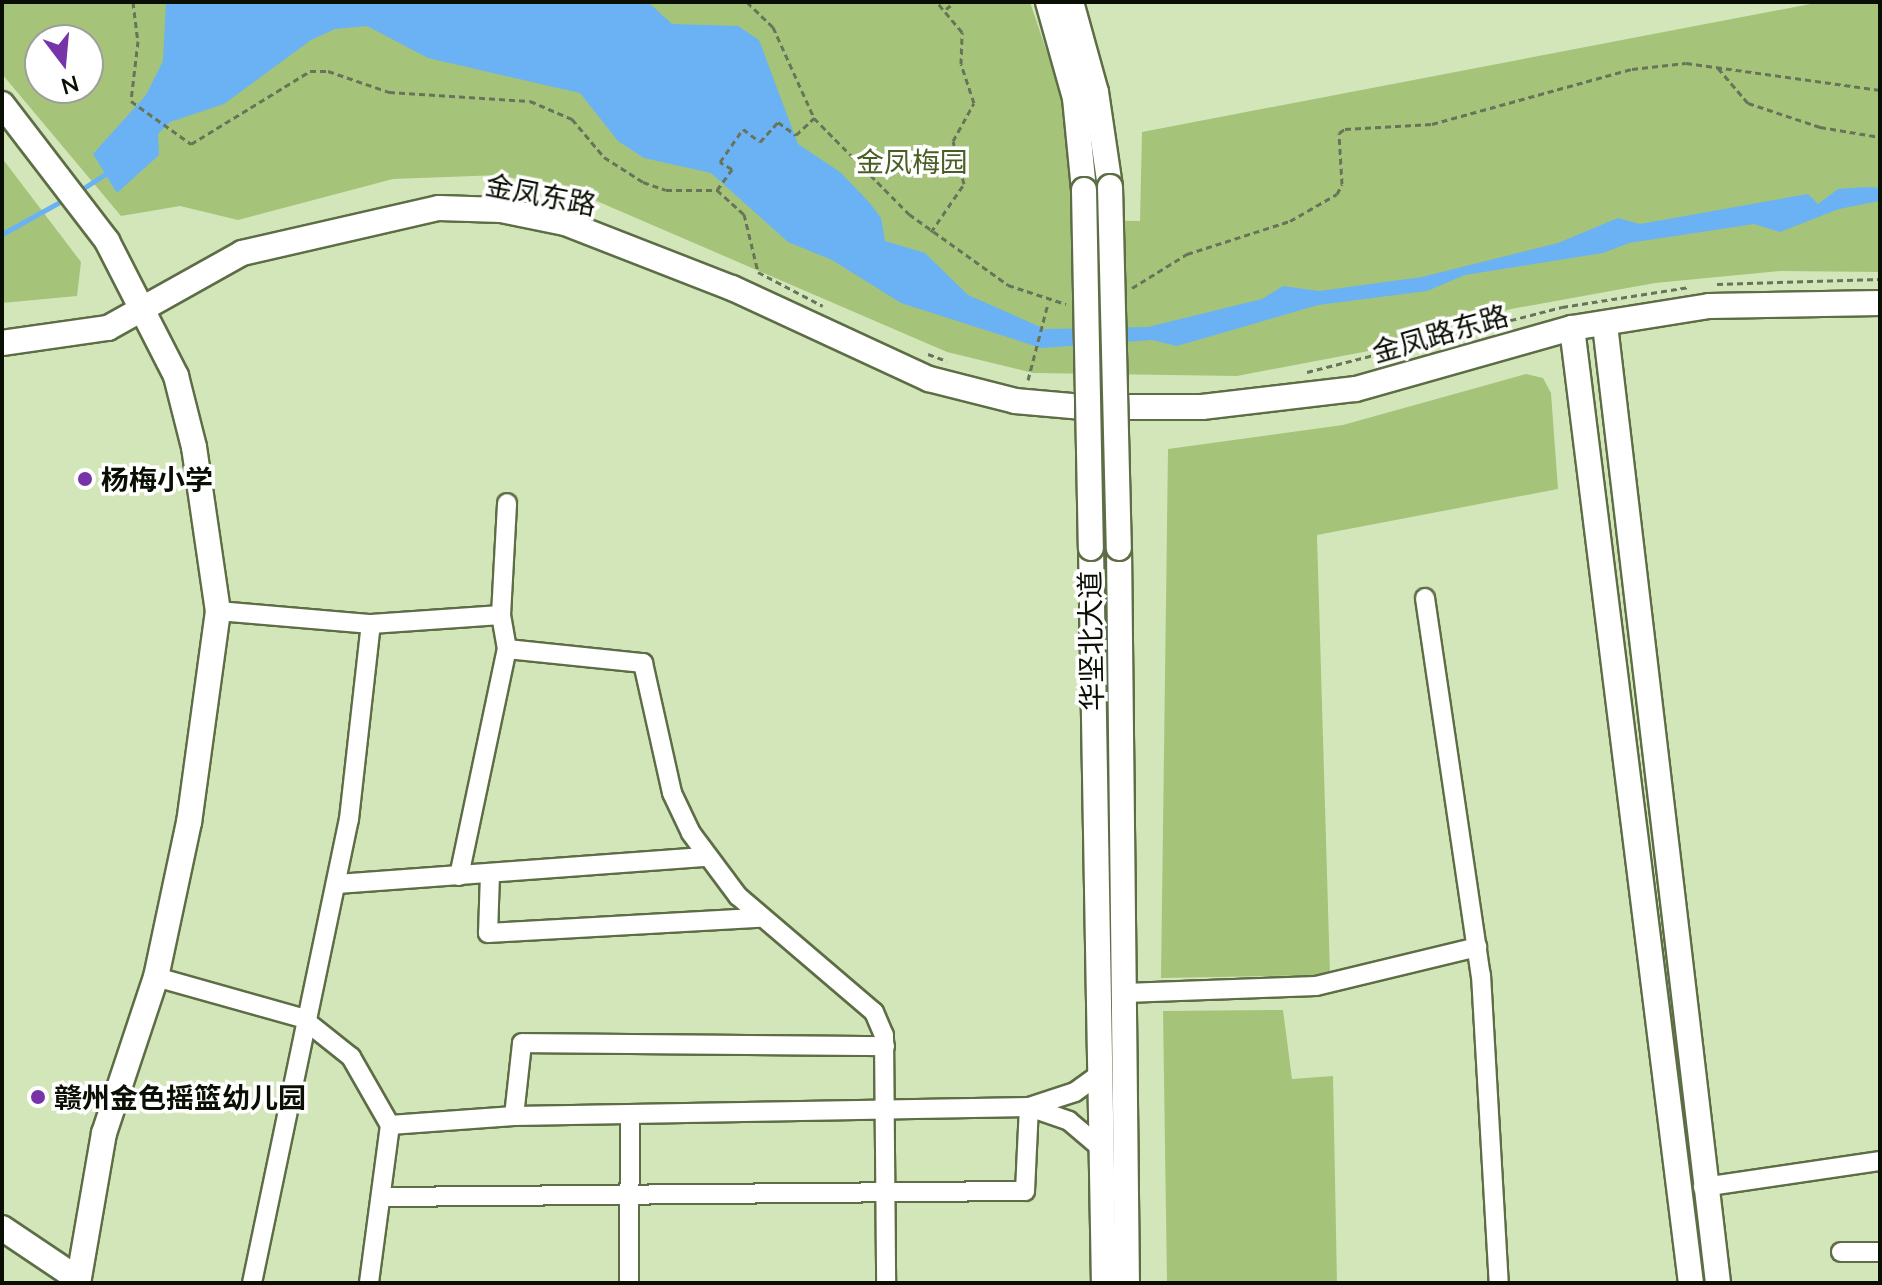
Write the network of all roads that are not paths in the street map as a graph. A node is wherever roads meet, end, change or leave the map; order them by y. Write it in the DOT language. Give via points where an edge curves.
graph roads {
  1 [pos="1048,2"];
  2 [pos="1071,2"];
  3 [pos="2,104"];
  4 [pos="1880,303"];
  5 [pos="146,310"];
  6 [pos="1605,325"];
  7 [pos="1572,328"];
  8 [pos="2,343"];
  9 [pos="1019,387"];
  10 [pos="507,503"];
  11 [pos="1425,598"];
  12 [pos="218,611"];
  13 [pos="501,615"];
  14 [pos="371,624"];
  15 [pos="507,649"];
  16 [pos="708,857"];
  17 [pos="490,874"];
  18 [pos="459,876"];
  19 [pos="336,884"];
  20 [pos="760,918"];
  21 [pos="1477,947"];
  22 [pos="156,977"];
  23 [pos="1125,993"];
  24 [pos="302,1018"];
  25 [pos="885,1046"];
  26 [pos="1100,1074"];
  27 [pos="1029,1107"];
  28 [pos="888,1110"];
  29 [pos="514,1116"];
  30 [pos="630,1117"];
  31 [pos="390,1125"];
  32 [pos="1101,1148"];
  33 [pos="1880,1161"];
  34 [pos="1703,1187"];
  35 [pos="887,1191"];
  36 [pos="629,1192"];
  37 [pos="384,1197"];
  38 [pos="2,1228"];
  39 [pos="1841,1252"];
  40 [pos="1880,1252"];
  41 [pos="78,1281"];
  42 [pos="252,1283"];
  43 [pos="369,1283"];
  44 [pos="629,1283"];
  45 [pos="886,1283"];
  46 [pos="1104,1283"];
  47 [pos="1127,1283"];
  48 [pos="1499,1283"];
  49 [pos="1691,1283"];
  50 [pos="1718,1283"];
  1 -- 26 [label="street, 华坚北大道, bridge" via="1075,98 1084,190"];
  2 -- 23 [label="street, 华坚北大道, bridge" via="1096,92 1110,187"];
  3 -- 5 [label="street" via="107,241"];
  4 -- 6 [label="street, 金凤路东路" via="1709,306"];
  5 -- 8 [label="street, 金凤东路" via="96,331"];
  5 -- 9 [label="street, 金凤东路" via="192,276 303,234 439,208 501,210 633,247 929,379"];
  5 -- 12 [label="street" via="176,376 194,447"];
  6 -- 7 [label="street, 金凤路东路"];
  6 -- 34 [label="street"];
  7 -- 9 [label="street, 金凤路东路" via="1356,389 1282,400 1150,408"];
  7 -- 49 [label="street"];
  10 -- 13 [label="street"];
  11 -- 21 [label="street"];
  12 -- 14 [label="street"];
  12 -- 22 [label="street" via="189,822"];
  13 -- 14 [label="street"];
  13 -- 15 [label="street"];
  14 -- 19 [label="street"];
  15 -- 16 [label="street" via="643,663 672,793"];
  15 -- 18 [label="street"];
  16 -- 17 [label="street"];
  16 -- 20 [label="street"];
  17 -- 18 [label="street"];
  17 -- 20 [label="street" via="488,933"];
  18 -- 19 [label="street"];
  19 -- 24 [label="street"];
  20 -- 25 [label="street" via="874,1012"];
  21 -- 23 [label="street" via="1316,986"];
  21 -- 48 [label="street"];
  22 -- 24 [label="street"];
  22 -- 41 [label="street" via="104,1133"];
  23 -- 47 [label="street, 华坚北大道"];
  24 -- 31 [label="street" via="351,1057"];
  24 -- 42 [label="street"];
  25 -- 28 [label="street"];
  25 -- 29 [label="street" via="522,1043"];
  26 -- 27 [label="street" via="1068,1095"];
  26 -- 32 [label="street, 华坚北大道"];
  27 -- 28 [label="street"];
  27 -- 32 [label="street" via="1069,1121"];
  27 -- 35 [label="street" via="1025,1191"];
  28 -- 30 [label="street"];
  28 -- 35 [label="street"];
  29 -- 30 [label="street"];
  29 -- 31 [label="street"];
  30 -- 36 [label="street"];
  31 -- 37 [label="street"];
  32 -- 46 [label="street, 华坚北大道"];
  33 -- 34 [label="street"];
  34 -- 50 [label="street"];
  35 -- 36 [label="street"];
  35 -- 45 [label="street"];
  36 -- 37 [label="street"];
  36 -- 44 [label="street"];
  37 -- 43 [label="street"];
  38 -- 41 [label="street"];
  39 -- 40 [label="street"];
}
